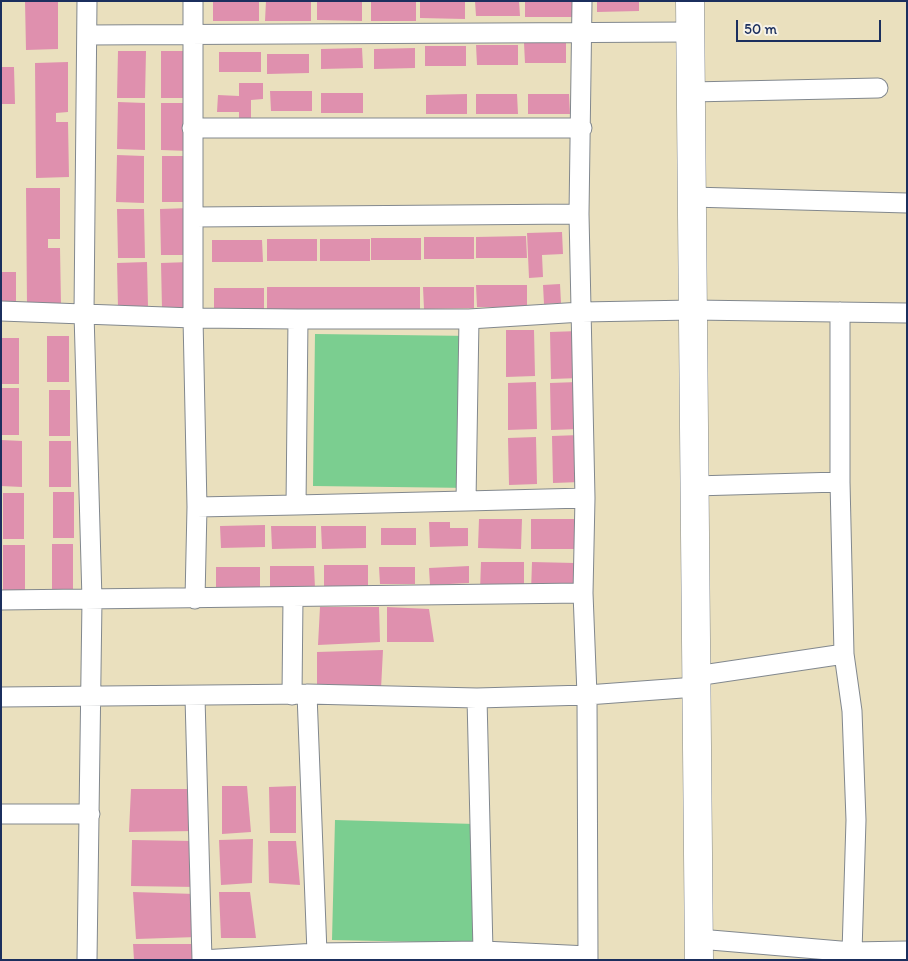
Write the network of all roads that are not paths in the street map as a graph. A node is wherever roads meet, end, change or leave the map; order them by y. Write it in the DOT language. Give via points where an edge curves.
graph roads {
  1 [pos="87,1"];
  2 [pos="193,1"];
  3 [pos="582,1"];
  4 [pos="690,1"];
  5 [pos="691,32"];
  6 [pos="193,34"];
  7 [pos="582,34"];
  8 [pos="87,35"];
  9 [pos="878,88"];
  10 [pos="691,92"];
  11 [pos="192,128"];
  12 [pos="582,128"];
  13 [pos="692,197"];
  14 [pos="907,202"];
  15 [pos="580,214"];
  16 [pos="194,218"];
  17 [pos="693,310"];
  18 [pos="1,311"];
  19 [pos="582,312"];
  20 [pos="840,312"];
  21 [pos="84,313"];
  22 [pos="907,313"];
  23 [pos="193,318"];
  24 [pos="298,319"];
  25 [pos="469,319"];
  26 [pos="840,482"];
  27 [pos="694,486"];
  28 [pos="585,498"];
  29 [pos="466,501"];
  30 [pos="296,505"];
  31 [pos="198,507"];
  32 [pos="583,593"];
  33 [pos="293,598"];
  34 [pos="195,599"];
  35 [pos="1,600"];
  36 [pos="92,600"];
  37 [pos="844,654"];
  38 [pos="696,682"];
  39 [pos="300,694"];
  40 [pos="587,695"];
  41 [pos="1,697"];
  42 [pos="91,697"];
  43 [pos="195,697"];
  44 [pos="477,698"];
  45 [pos="1,814"];
  46 [pos="90,814"];
  47 [pos="699,949"];
  48 [pos="483,951"];
  49 [pos="907,951"];
  50 [pos="852,952"];
  51 [pos="318,953"];
  52 [pos="588,958"];
  53 [pos="87,960"];
  1 -- 8 [label="street"];
  2 -- 6 [label="street"];
  3 -- 7 [label="street"];
  4 -- 5 [label="main road"];
  5 -- 7 [label="street"];
  5 -- 10 [label="main road"];
  6 -- 7 [label="street"];
  6 -- 8 [label="street"];
  6 -- 11 [label="street"];
  7 -- 12 [label="street"];
  8 -- 21 [label="street"];
  9 -- 10 [label="street"];
  10 -- 13 [label="main road"];
  11 -- 12 [label="street"];
  11 -- 16 [label="street"];
  12 -- 15 [label="street"];
  13 -- 14 [label="street"];
  13 -- 17 [label="main road"];
  15 -- 16 [label="street"];
  15 -- 19 [label="street"];
  16 -- 23 [label="street"];
  17 -- 19 [label="street"];
  17 -- 20 [label="street"];
  17 -- 27 [label="main road"];
  18 -- 21 [label="street"];
  19 -- 25 [label="street"];
  19 -- 28 [label="street"];
  20 -- 22 [label="street"];
  20 -- 26 [label="street"];
  21 -- 23 [label="street"];
  21 -- 36 [label="street"];
  23 -- 24 [label="street"];
  23 -- 31 [label="street"];
  24 -- 25 [label="street"];
  24 -- 30 [label="street"];
  25 -- 29 [label="street"];
  26 -- 27 [label="street"];
  26 -- 37 [label="street"];
  27 -- 38 [label="main road"];
  28 -- 29 [label="street"];
  28 -- 32 [label="street"];
  29 -- 30 [label="street"];
  30 -- 31 [label="street"];
  31 -- 34 [label="street"];
  32 -- 33 [label="street"];
  32 -- 40 [label="street"];
  33 -- 34 [label="street"];
  33 -- 39 [label="street"];
  34 -- 36 [label="street"];
  35 -- 36 [label="street"];
  36 -- 42 [label="street"];
  37 -- 38 [label="street"];
  37 -- 50 [label="street" via="852,711 856,820"];
  38 -- 40 [label="street"];
  38 -- 47 [label="main road"];
  39 -- 43 [label="street"];
  39 -- 44 [label="street"];
  39 -- 51 [label="street"];
  40 -- 44 [label="street"];
  40 -- 52 [label="street"];
  41 -- 42 [label="street"];
  42 -- 43 [label="street"];
  42 -- 46 [label="street"];
  43 -- 51 [label="street" via="202,960"];
  44 -- 48 [label="street"];
  45 -- 46 [label="street"];
  46 -- 53 [label="street"];
  47 -- 50 [label="street"];
  48 -- 51 [label="street"];
  48 -- 52 [label="street"];
  49 -- 50 [label="street"];
}
